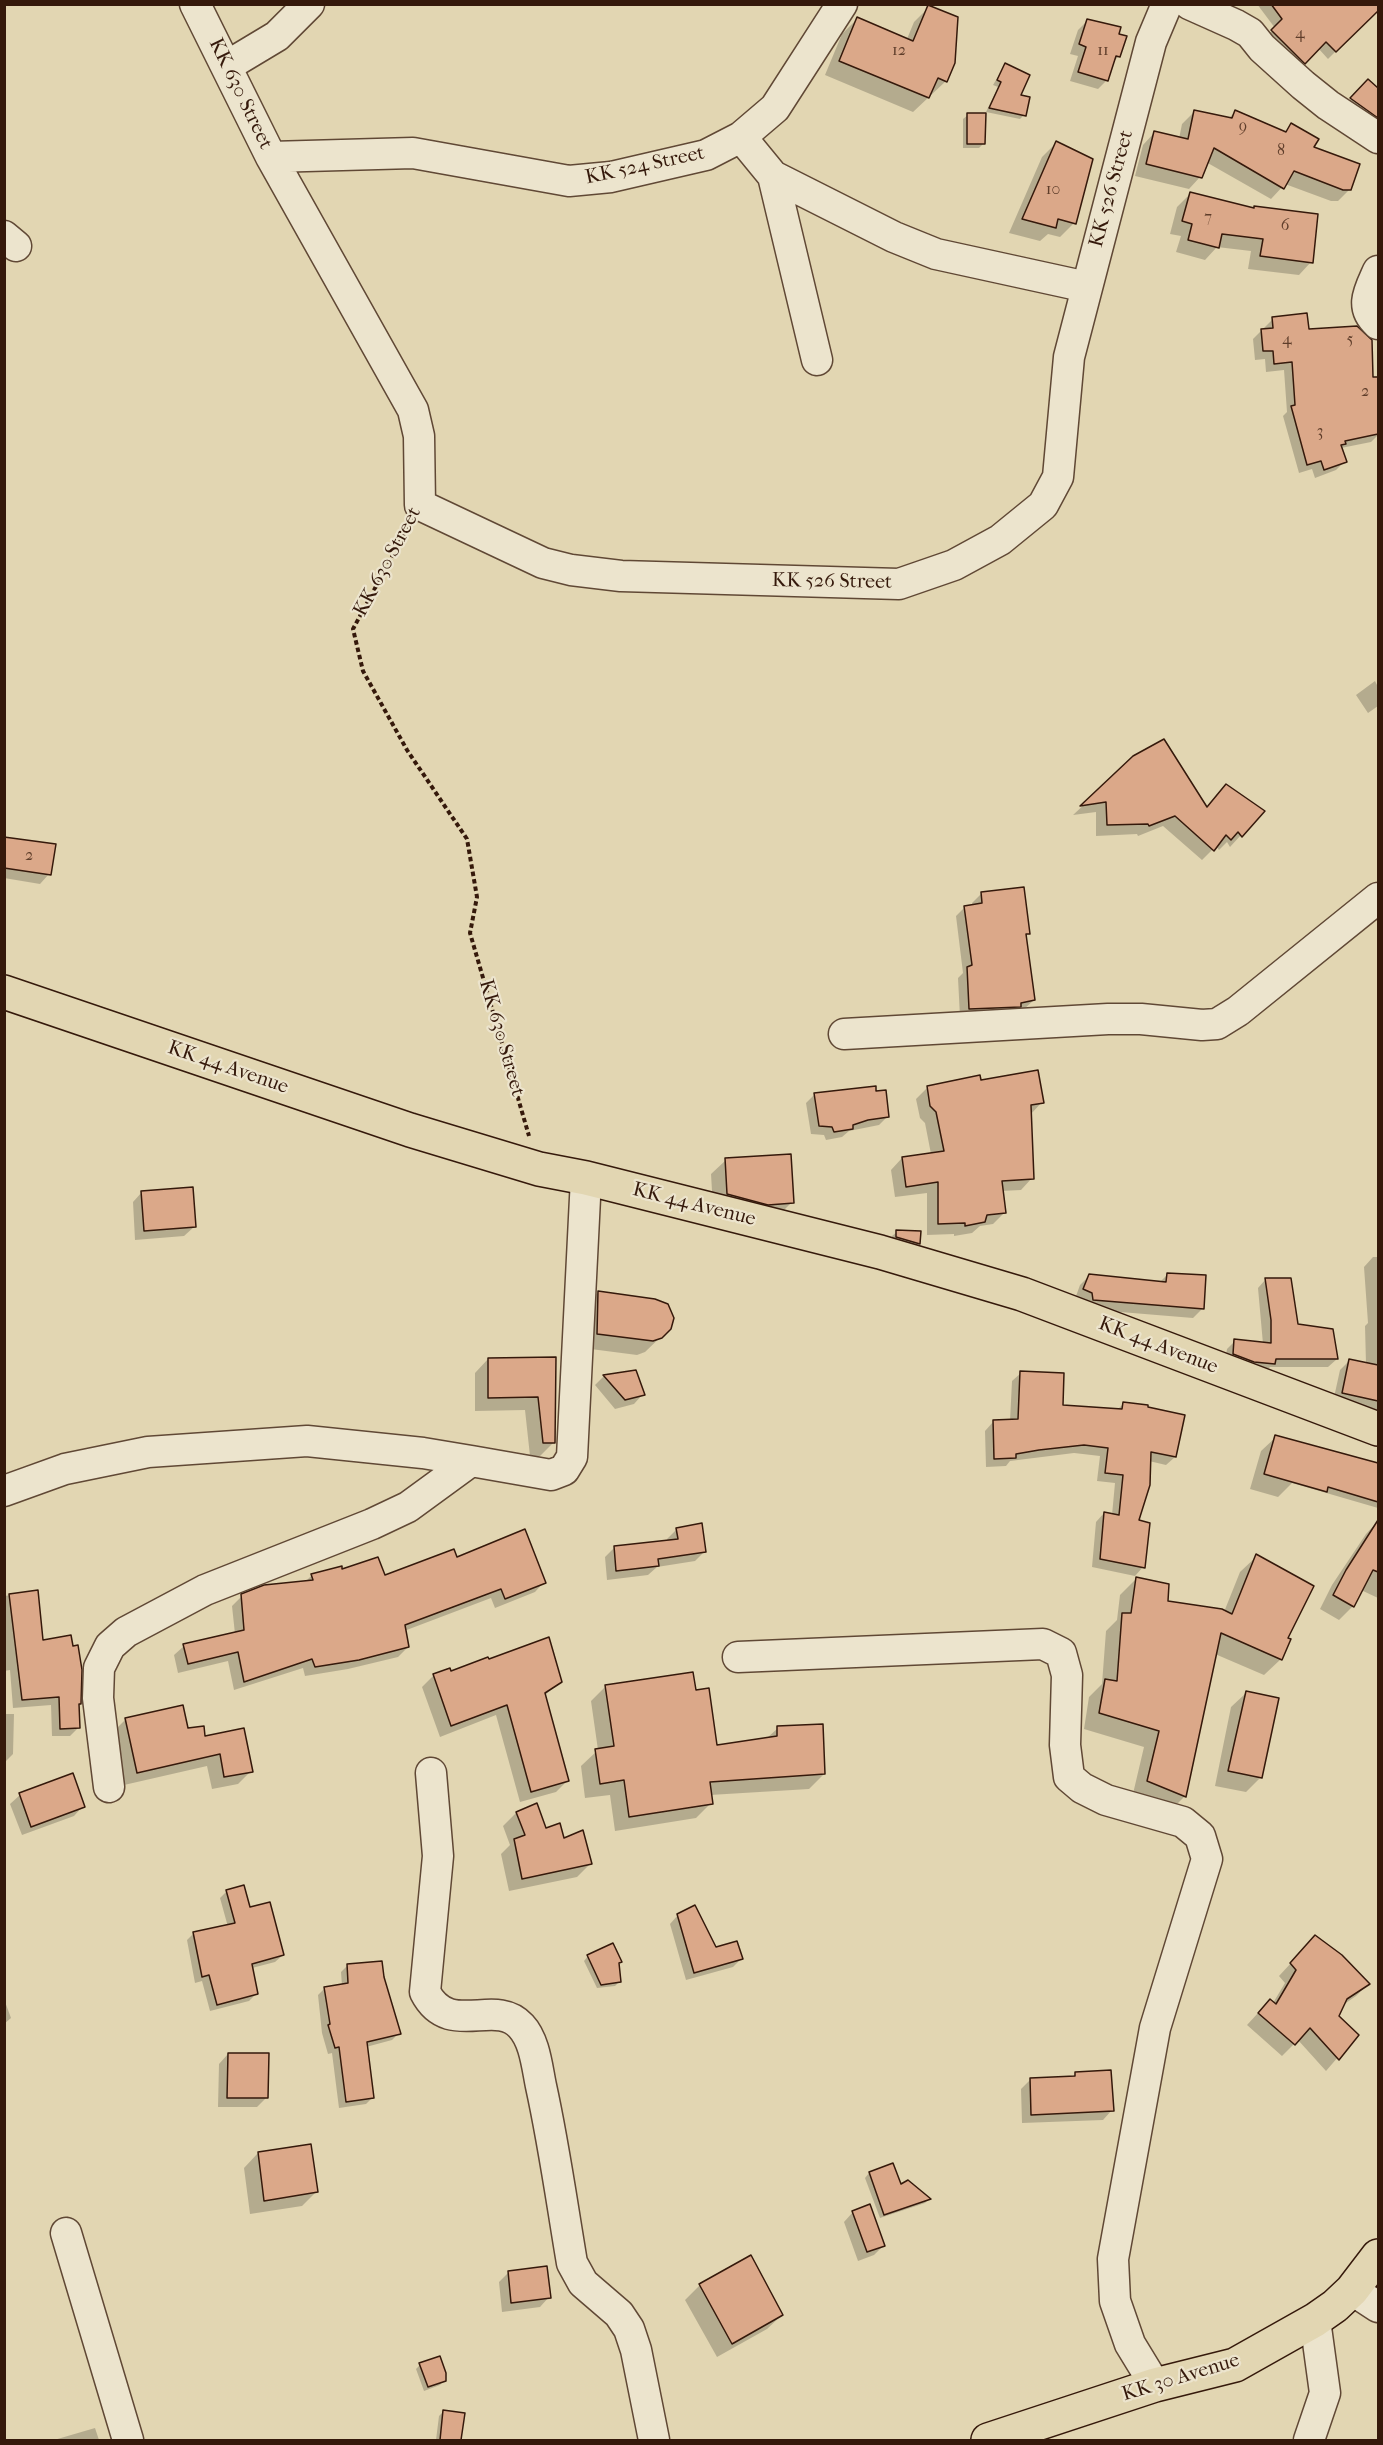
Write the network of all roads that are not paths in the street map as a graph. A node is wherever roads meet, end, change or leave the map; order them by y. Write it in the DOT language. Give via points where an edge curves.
graph roads {
  1 [pos="195,4"];
  2 [pos="309,4"];
  3 [pos="842,4"];
  4 [pos="1167,4"];
  5 [pos="1189,4"];
  6 [pos="227,66"];
  7 [pos="741,137"];
  8 [pos="1378,138"];
  9 [pos="271,157"];
  10 [pos="772,176"];
  11 [pos="1378,271"];
  12 [pos="1087,287"];
  13 [pos="1378,324"];
  14 [pos="816,360"];
  15 [pos="420,505"];
  16 [pos="1378,898"];
  17 [pos="4,992"];
  18 [pos="844,1034"];
  19 [pos="585,1178"];
  20 [pos="1378,1429"];
  21 [pos="471,1461"];
  22 [pos="4,1491"];
  23 [pos="738,1657"];
  24 [pos="431,1773"];
  25 [pos="109,1787"];
  26 [pos="66,2233"];
  27 [pos="1378,2256"];
  28 [pos="1365,2298"];
  29 [pos="1315,2320"];
  30 [pos="1155,2385"];
  31 [pos="128,2440"];
  32 [pos="654,2440"];
  33 [pos="988,2440"];
  34 [pos="1310,2440"];
  1 -- 6 [label="street, KK 630 Street"];
  2 -- 6 [label="street" via="277,36"];
  3 -- 7 [label="street, KK 524 Street" via="775,108"];
  4 -- 12 [label="street, KK 526 Street" via="1151,42"];
  5 -- 8 [label="street" via="1250,33 1328,105"];
  6 -- 9 [label="street, KK 630 Street"];
  7 -- 9 [label="street, KK 524 Street" via="706,155 611,177 569,181 413,153"];
  7 -- 10 [label="street"];
  9 -- 15 [label="street, KK 630 Street" via="413,410 419,436"];
  10 -- 12 [label="street" via="936,254"];
  10 -- 14 [label="street"];
  11 -- 13 [label="street" via="1366,305"];
  12 -- 15 [label="street, KK 526 Street" via="1069,357 1058,477 1042,505 991,545 954,565 899,584 621,576 571,570 543,563"];
  16 -- 18 [label="street" via="1217,1024 1141,1019"];
  17 -- 19 [label="main road, KK 44 Avenue" via="410,1130 539,1169"];
  19 -- 20 [label="main road, KK 44 Avenue" via="880,1252 1022,1294"];
  19 -- 21 [label="street" via="572,1457 564,1470 551,1475"];
  21 -- 22 [label="street" via="307,1441 148,1452 65,1469"];
  21 -- 25 [label="street" via="408,1507 205,1590 126,1632 110,1646 99,1668 98,1698"];
  23 -- 30 [label="street" via="1043,1644 1061,1653 1067,1674 1065,1745 1069,1776 1106,1800 1183,1822 1200,1836 1207,1859 1155,2028 1113,2259 1115,2301 1126,2334"];
  24 -- 32 [label="street" via="438,1856 425,1992 431,2004 444,2014 502,2016 521,2025 533,2048 572,2263 583,2283 619,2314 629,2329"];
  26 -- 31 [label="street"];
  27 -- 28 [label="main road, KK 30 Avenue"];
  28 -- 29 [label="main road, KK 30 Avenue"];
  29 -- 30 [label="main road, KK 30 Avenue" via="1235,2366"];
  29 -- 34 [label="street" via="1325,2393"];
  30 -- 33 [label="main road, KK 30 Avenue"];
}
